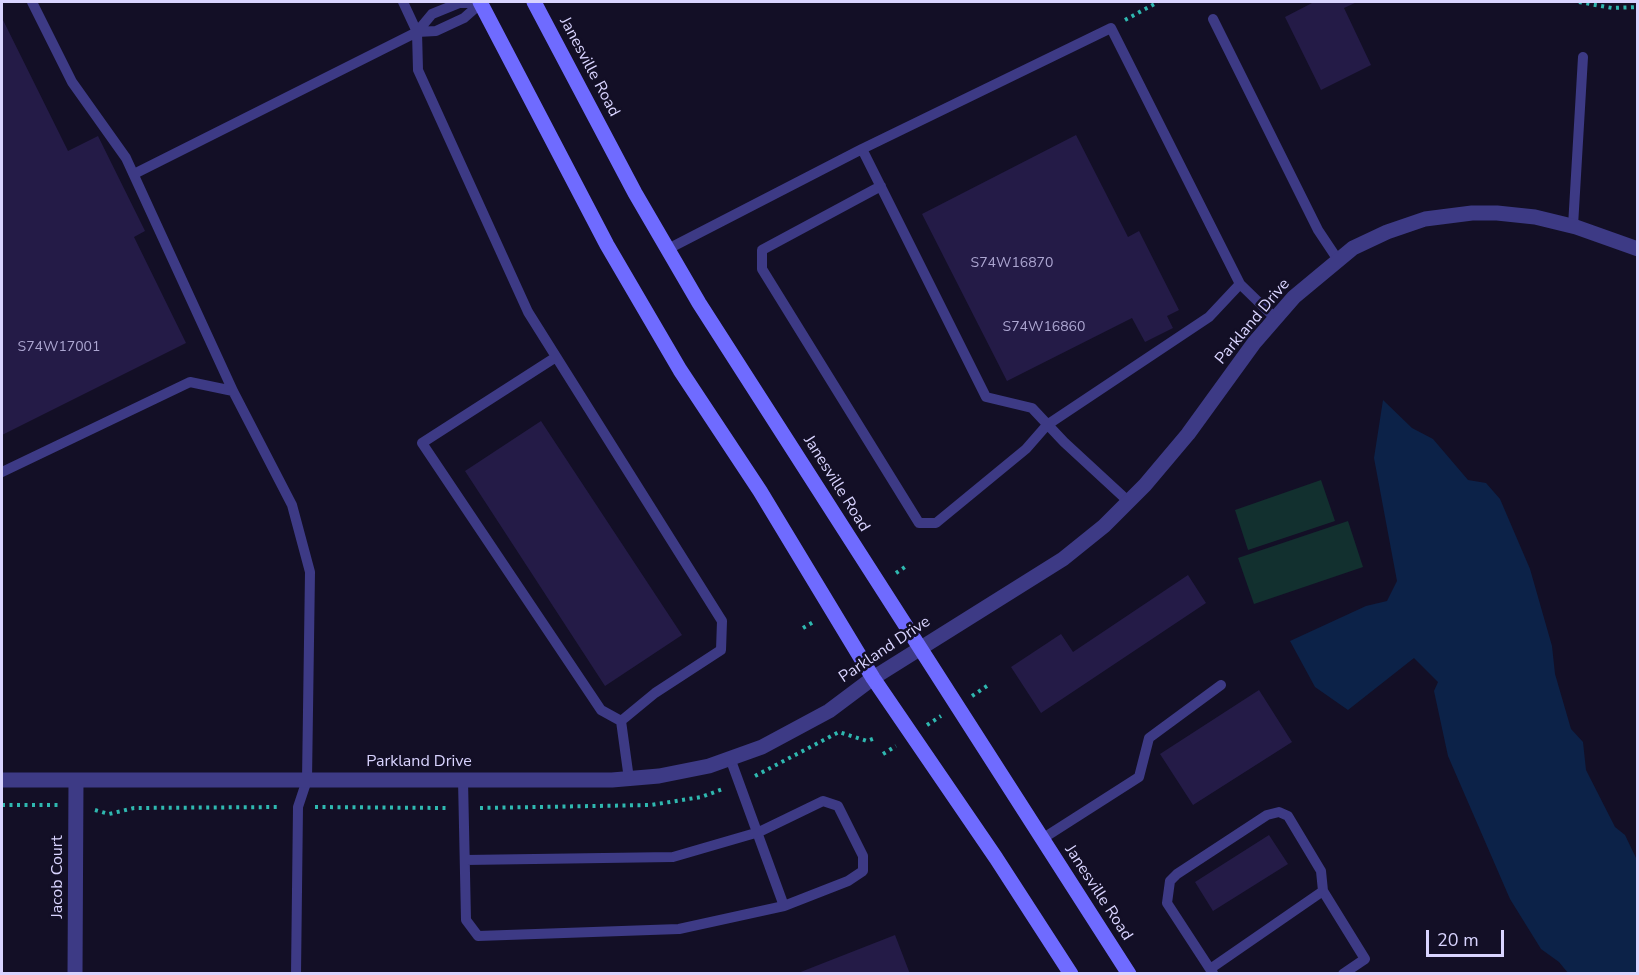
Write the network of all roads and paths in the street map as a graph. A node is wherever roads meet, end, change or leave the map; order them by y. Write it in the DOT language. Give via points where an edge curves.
graph roads {
  1 [pos="32,2"];
  2 [pos="403,2"];
  3 [pos="481,2"];
  4 [pos="534,2"];
  5 [pos="1158,2"];
  6 [pos="1579,2"];
  7 [pos="1638,7"];
  8 [pos="1213,20"];
  9 [pos="1111,28"];
  10 [pos="417,32"];
  11 [pos="1583,57"];
  12 [pos="862,149"];
  13 [pos="134,174"];
  14 [pos="881,186"];
  15 [pos="1573,226"];
  16 [pos="668,249"];
  17 [pos="1638,249"];
  18 [pos="1338,260"];
  19 [pos="1240,285"];
  20 [pos="1276,318"];
  21 [pos="556,357"];
  22 [pos="233,391"];
  23 [pos="1047,425"];
  24 [pos="2,472"];
  25 [pos="1129,502"];
  26 [pos="908,566"];
  27 [pos="878,584"];
  28 [pos="832,611"];
  29 [pos="803,628"];
  30 [pos="919,648"];
  31 [pos="873,678"];
  32 [pos="1221,685"];
  33 [pos="987,686"];
  34 [pos="956,706"];
  35 [pos="621,721"];
  36 [pos="912,735"];
  37 [pos="884,754"];
  38 [pos="730,758"];
  39 [pos="629,779"];
  40 [pos="2,780"];
  41 [pos="76,780"];
  42 [pos="307,780"];
  43 [pos="463,780"];
  44 [pos="759,832"];
  45 [pos="1042,839"];
  46 [pos="465,860"];
  47 [pos="1323,891"];
  48 [pos="784,906"];
  49 [pos="1211,971"];
  50 [pos="75,974"];
  51 [pos="296,974"];
  52 [pos="1071,974"];
  53 [pos="1129,974"];
  54 [pos="1343,974"];
  1 -- 13 [label="lane" via="72,82"];
  2 -- 10 [label="lane"];
  3 -- 10 [label="lane" via="464,18 436,31"];
  3 -- 10 [label="lane" via="459,3 432,14"];
  3 -- 28 [label="main road" via="613,255 680,370 760,491"];
  4 -- 16 [label="main road, Janesville Road"];
  5 -- 9 [label="path"];
  6 -- 7 [label="path" via="1612,8"];
  8 -- 18 [label="lane" via="1318,230"];
  9 -- 12 [label="lane"];
  9 -- 19 [label="lane"];
  10 -- 13 [label="lane"];
  10 -- 21 [label="lane" via="418,70 528,312"];
  11 -- 15 [label="lane"];
  12 -- 14 [label="lane"];
  12 -- 16 [label="lane"];
  13 -- 22 [label="lane"];
  14 -- 23 [label="lane" via="986,397 1032,408"];
  14 -- 23 [label="lane" via="762,250 762,269 919,524 936,523 1026,449"];
  15 -- 17 [label="street, Parkland Drive"];
  15 -- 18 [label="street, Parkland Drive" via="1497,213 1449,215 1387,232"];
  16 -- 27 [label="main road, Janesville Road"];
  18 -- 20 [label="street, Parkland Drive" via="1294,297"];
  19 -- 20 [label="lane"];
  19 -- 23 [label="lane" via="1209,317"];
  20 -- 25 [label="street, Parkland Drive" via="1188,434"];
  21 -- 35 [label="lane" via="722,621 721,650 655,693"];
  21 -- 35 [label="lane" via="422,443 601,710"];
  22 -- 24 [label="lane" via="190,382"];
  22 -- 42 [label="lane" via="292,505 310,572"];
  23 -- 25 [label="lane"];
  25 -- 30 [label="street, Parkland Drive" via="1063,559"];
  26 -- 27 [label="path"];
  27 -- 30 [label="main road, Janesville Road"];
  28 -- 29 [label="path"];
  28 -- 31 [label="main road"];
  30 -- 31 [label="street, Parkland Drive"];
  30 -- 34 [label="main road, Janesville Road"];
  31 -- 36 [label="main road"];
  31 -- 38 [label="street, Parkland Drive" via="829,711 762,747"];
  32 -- 45 [label="lane" via="1149,738 1138,777"];
  33 -- 34 [label="path"];
  34 -- 36 [label="path"];
  34 -- 45 [label="main road, Janesville Road"];
  35 -- 39 [label="lane"];
  36 -- 37 [label="path"];
  36 -- 52 [label="main road"];
  38 -- 39 [label="street, Parkland Drive" via="659,776"];
  38 -- 44 [label="lane"];
  39 -- 43 [label="street, Parkland Drive"];
  40 -- 41 [label="street, Parkland Drive"];
  41 -- 42 [label="street, Parkland Drive"];
  41 -- 50 [label="street, Jacob Court"];
  42 -- 43 [label="street, Parkland Drive"];
  42 -- 51 [label="lane" via="298,807"];
  43 -- 46 [label="lane"];
  44 -- 46 [label="lane" via="673,857"];
  44 -- 48 [label="lane"];
  44 -- 48 [label="lane" via="823,801 838,806 863,856 863,871 848,881"];
  45 -- 53 [label="main road, Janesville Road"];
  46 -- 48 [label="lane" via="466,920 478,936 679,929"];
  47 -- 49 [label="lane"];
  47 -- 49 [label="lane" via="1321,871 1288,816 1279,812 1267,815 1177,874 1170,881 1167,903"];
  47 -- 54 [label="lane" via="1365,959"];
}
